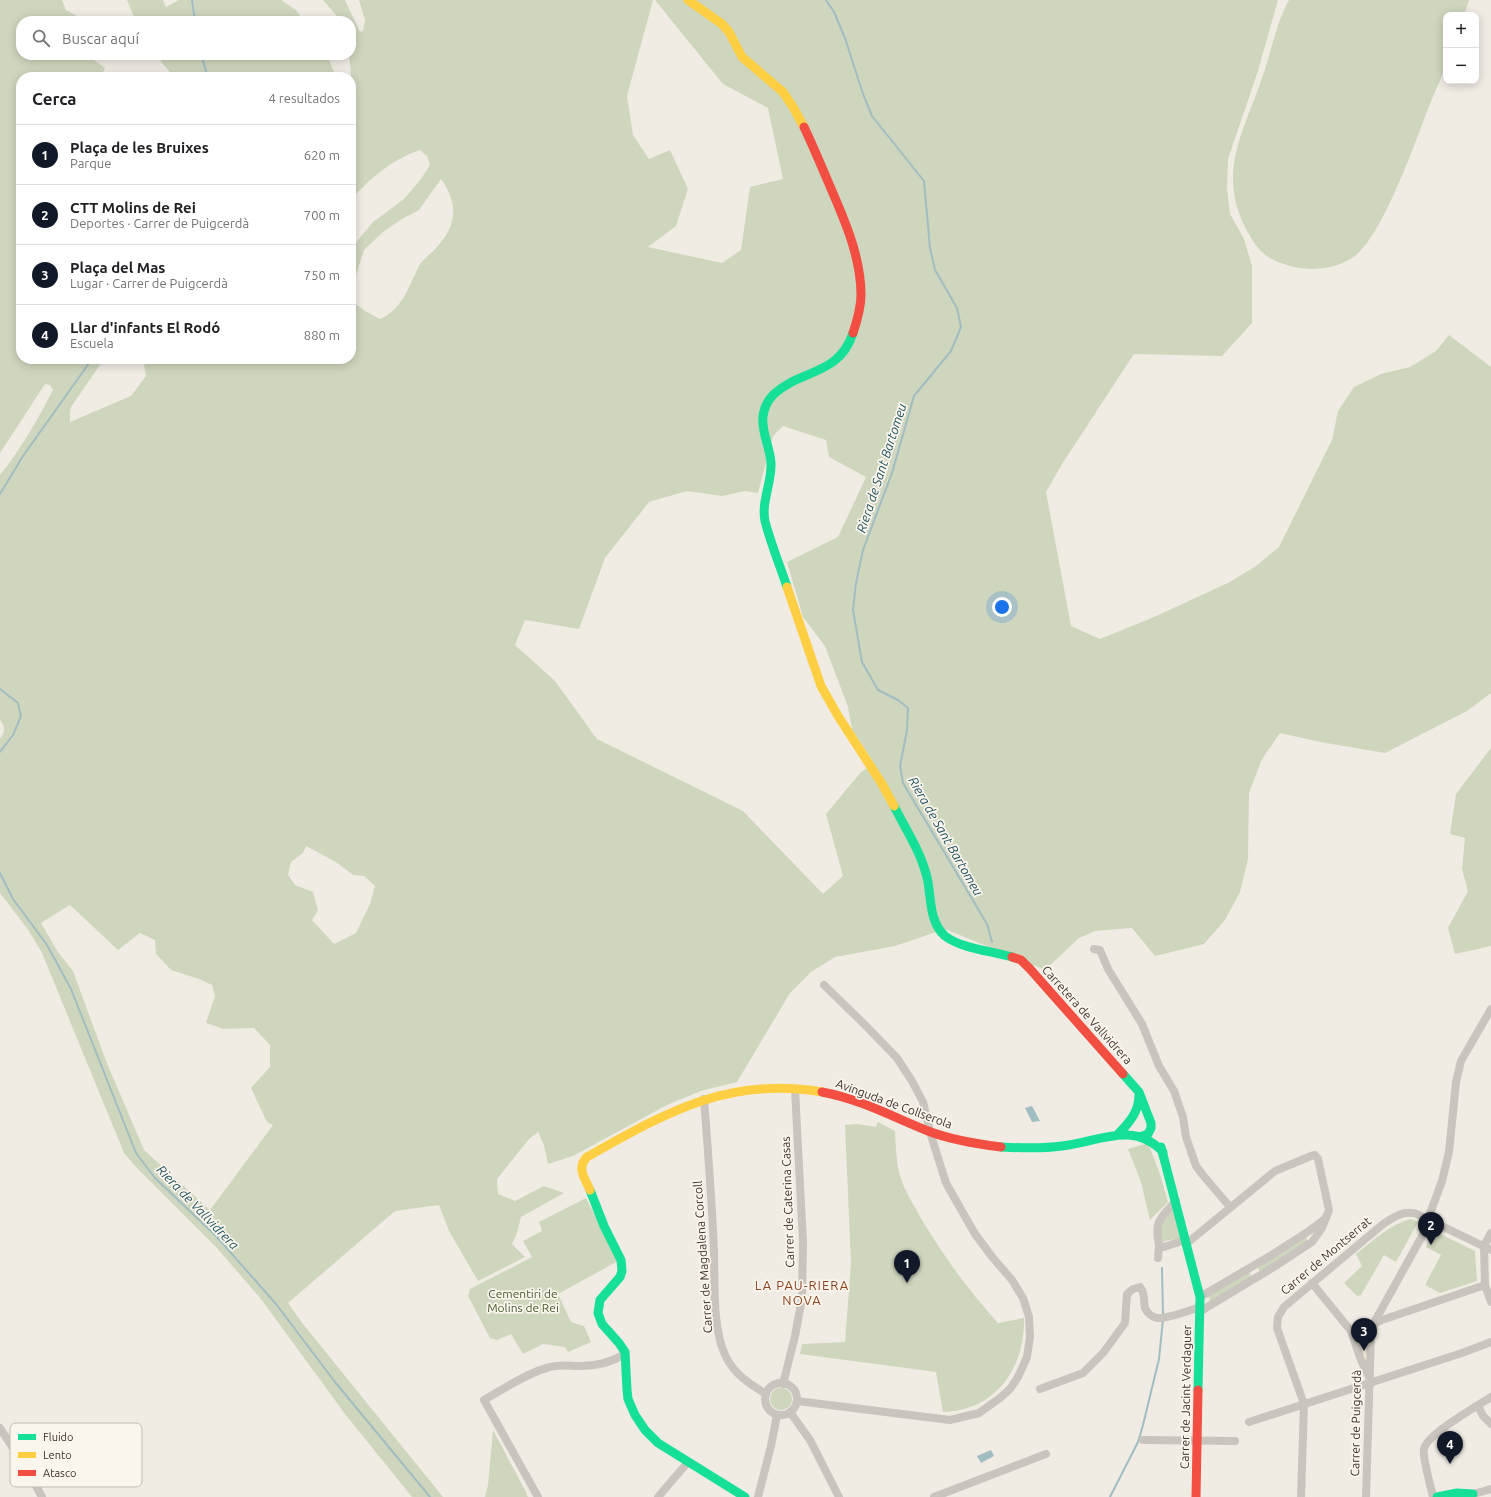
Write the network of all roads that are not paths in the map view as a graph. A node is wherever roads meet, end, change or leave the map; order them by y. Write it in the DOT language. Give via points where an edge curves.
graph roads {
  1 [pos="688,0"];
  2 [pos="1094,948"];
  3 [pos="824,985"];
  4 [pos="1491,1009"];
  5 [pos="795,1089"];
  6 [pos="1139,1092"];
  7 [pos="704,1099"];
  8 [pos="1131,1121"];
  9 [pos="1151,1123"];
  10 [pos="930,1132"];
  11 [pos="1119,1133"];
  12 [pos="1138,1136"];
  13 [pos="1163,1152"];
  14 [pos="1176,1201"];
  15 [pos="1230,1207"];
  16 [pos="1327,1217"];
  17 [pos="1429,1220"];
  18 [pos="1309,1231"];
  19 [pos="1491,1233"];
  20 [pos="1186,1242"];
  21 [pos="1312,1242"];
  22 [pos="1159,1245"];
  23 [pos="1488,1248"];
  24 [pos="1158,1258"];
  25 [pos="1251,1267"];
  26 [pos="1257,1277"];
  27 [pos="1312,1283"];
  28 [pos="1485,1285"];
  29 [pos="1200,1297"];
  30 [pos="1491,1302"];
  31 [pos="1200,1309"];
  32 [pos="1374,1325"];
  33 [pos="1352,1331"];
  34 [pos="1491,1342"];
  35 [pos="625,1354"];
  36 [pos="1369,1380"];
  37 [pos="783,1384"];
  38 [pos="1040,1389"];
  39 [pos="766,1394"];
  40 [pos="1491,1396"];
  41 [pos="797,1401"];
  42 [pos="1304,1404"];
  43 [pos="1478,1406"];
  44 [pos="790,1412"];
  45 [pos="777,1415"];
  46 [pos="1249,1422"];
  47 [pos="1491,1424"];
  48 [pos="0,1428"];
  49 [pos="1144,1440"];
  50 [pos="1197,1441"];
  51 [pos="1235,1441"];
  52 [pos="10,1444"];
  53 [pos="1046,1454"];
  54 [pos="688,1462"];
  55 [pos="37,1487"];
  56 [pos="1491,1490"];
  57 [pos="1473,1494"];
  58 [pos="42,1497"];
  59 [pos="538,1497"];
  60 [pos="658,1497"];
  61 [pos="745,1497"];
  62 [pos="758,1497"];
  63 [pos="839,1497"];
  64 [pos="934,1497"];
  65 [pos="1196,1497"];
  66 [pos="1302,1497"];
  67 [pos="1366,1497"];
  68 [pos="1433,1497"];
  69 [pos="1437,1497"];
  70 [pos="1483,1497"];
  1 -- 6 [label="main road, Carretera de Vallvidrera" via="722,24 743,58 776,84 793,106 807,131 848,229 858,265 861,305 856,328 848,345 837,359 826,367 777,391 767,402 763,415 771,466 764,504 765,520 821,686 882,784 922,860 936,926 953,941 1020,960"];
  2 -- 15 [label="street" via="1100,950 1108,969 1148,1035 1159,1066 1180,1104 1186,1137 1196,1166"];
  3 -- 10 [label="street" via="896,1058 923,1102"];
  4 -- 17 [label="street, Carrer de Puigcerdà" via="1461,1061 1456,1082 1449,1152"];
  5 -- 7 [label="main road, Avinguda de Collserola" via="749,1090"];
  5 -- 10 [label="main road, Avinguda de Collserola" via="823,1092 850,1099"];
  5 -- 37 [label="street, Carrer de Caterina Casas" via="803,1244 802,1298"];
  6 -- 8 [label="main road" via="1139,1104"];
  6 -- 9 [label="main road"];
  7 -- 35 [label="main road, Avinguda de Collserola" via="654,1121 587,1157 581,1164 601,1220 622,1265 617,1280 599,1301 598,1316 604,1328 621,1344"];
  7 -- 39 [label="street, Carrer de Magdalena Corcoll" via="719,1335 726,1358 737,1374"];
  8 -- 9 [label="main road" via="1137,1116 1143,1116"];
  8 -- 11 [label="main road"];
  8 -- 12 [label="main road" via="1131,1132"];
  9 -- 12 [label="main road" via="1148,1134"];
  9 -- 13 [label="main road"];
  10 -- 11 [label="main road, Avinguda de Collserola" via="979,1143 1026,1148 1062,1146"];
  10 -- 41 [label="street" via="946,1183 975,1234 1023,1298 1029,1317 1030,1337 1027,1357 1018,1376 1010,1389 979,1413 950,1420"];
  11 -- 12 [label="main road"];
  12 -- 13 [label="main road"];
  13 -- 14 [label="main road"];
  14 -- 20 [label="main road"];
  14 -- 22 [label="street" via="1158,1221"];
  15 -- 16 [label="street" via="1275,1171 1315,1155 1318,1158 1328,1204"];
  15 -- 20 [label="street"];
  16 -- 18 [label="street"];
  16 -- 21 [label="street"];
  17 -- 23 [label="street, Carrer de Montserrat"];
  17 -- 27 [label="street, Carrer de Montserrat" via="1412,1212 1395,1216"];
  17 -- 32 [label="street, Carrer de Puigcerdà"];
  18 -- 21 [label="street"];
  18 -- 25 [label="street"];
  19 -- 23 [label="street"];
  20 -- 22 [label="street" via="1164,1247"];
  20 -- 29 [label="main road"];
  21 -- 26 [label="street"];
  22 -- 24 [label="street"];
  23 -- 28 [label="street"];
  25 -- 26 [label="street"];
  25 -- 29 [label="street"];
  26 -- 31 [label="street"];
  27 -- 33 [label="street"];
  27 -- 42 [label="street, Carrer de Montserrat" via="1287,1303 1277,1320 1277,1328"];
  28 -- 30 [label="street"];
  28 -- 32 [label="street"];
  29 -- 31 [label="main road, Carrer de Jacint Verdaguer"];
  31 -- 38 [label="street" via="1157,1318 1150,1315 1145,1308 1144,1291 1140,1287 1133,1289 1126,1294 1124,1323 1102,1353 1083,1373"];
  31 -- 50 [label="main road, Carrer de Jacint Verdaguer"];
  32 -- 33 [label="street"];
  32 -- 36 [label="street, Carrer de Puigcerdà" via="1371,1332"];
  33 -- 36 [label="street"];
  34 -- 36 [label="street"];
  35 -- 54 [label="main road" via="627,1396 636,1419 647,1434"];
  35 -- 59 [label="street" via="613,1361 596,1365 558,1365 544,1368 484,1400"];
  36 -- 42 [label="street"];
  36 -- 67 [label="street, Carrer de Puigcerdà"];
  37 -- 39 [label="street" via="773,1386"];
  37 -- 41 [label="street" via="792,1388"];
  39 -- 45 [label="street" via="766,1406"];
  40 -- 43 [label="street"];
  41 -- 44 [label="street"];
  42 -- 46 [label="street"];
  42 -- 66 [label="street, Carrer de Montserrat"];
  43 -- 47 [label="street"];
  43 -- 68 [label="street" via="1431,1436 1424,1447"];
  44 -- 45 [label="street"];
  44 -- 63 [label="street" via="810,1440"];
  45 -- 62 [label="street"];
  48 -- 52 [label="street"];
  49 -- 50 [label="street"];
  50 -- 51 [label="street"];
  50 -- 65 [label="main road, Carrer de Jacint Verdaguer"];
  53 -- 64 [label="street"];
  54 -- 60 [label="street"];
  54 -- 61 [label="main road"];
  55 -- 58 [label="street"];
  56 -- 57 [label="street"];
  57 -- 69 [label="main road" via="1457,1493"];
  57 -- 70 [label="street"];
}
